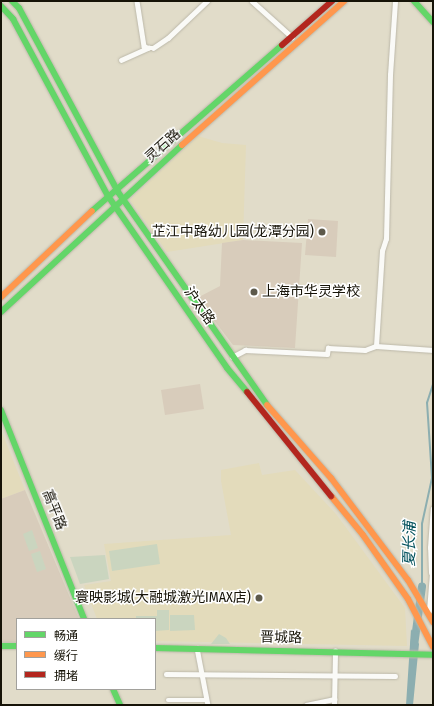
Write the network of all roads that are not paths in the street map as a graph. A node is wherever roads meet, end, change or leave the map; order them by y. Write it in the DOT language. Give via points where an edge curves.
graph roads {
  1 [pos="5,1"];
  2 [pos="137,1"];
  3 [pos="207,1"];
  4 [pos="252,1"];
  5 [pos="332,1"];
  6 [pos="344,1"];
  7 [pos="395,1"];
  8 [pos="414,1"];
  9 [pos="14,2"];
  10 [pos="1,5"];
  11 [pos="3,13"];
  12 [pos="433,22"];
  13 [pos="292,37"];
  14 [pos="148,48"];
  15 [pos="121,60"];
  16 [pos="117,189"];
  17 [pos="108,196"];
  18 [pos="123,198"];
  19 [pos="114,205"];
  20 [pos="1,297"];
  21 [pos="1,312"];
  22 [pos="376,346"];
  23 [pos="433,350"];
  24 [pos="232,357"];
  25 [pos="1,410"];
  26 [pos="433,509"];
  27 [pos="433,560"];
  28 [pos="431,573"];
  29 [pos="429,611"];
  30 [pos="84,618"];
  31 [pos="433,622"];
  32 [pos="1,646"];
  33 [pos="16,646"];
  34 [pos="433,647"];
  35 [pos="156,648"];
  36 [pos="197,648"];
  37 [pos="335,651"];
  38 [pos="433,655"];
  39 [pos="166,674"];
  40 [pos="202,674"];
  41 [pos="335,674"];
  42 [pos="395,676"];
  43 [pos="113,690"];
  44 [pos="334,699"];
  45 [pos="168,700"];
  46 [pos="208,703"];
  47 [pos="120,705"];
  48 [pos="306,705"];
  49 [pos="334,705"];
  1 -- 10 [label="main road"];
  2 -- 14 [label="street" via="144,46"];
  3 -- 14 [label="street" via="168,38 153,48"];
  4 -- 13 [label="street"];
  5 -- 13 [label="main road, 灵石路"];
  6 -- 18 [label="main road, 灵石路"];
  7 -- 22 [label="street" via="390,75 386,239 382,250"];
  8 -- 12 [label="main road"];
  9 -- 11 [label="main road"];
  9 -- 16 [label="main road, 沪太路"];
  10 -- 11 [label="main road, 沪太路"];
  11 -- 17 [label="main road, 沪太路" via="16,26"];
  13 -- 16 [label="main road, 灵石路"];
  14 -- 15 [label="street"];
  16 -- 17 [label="main road, 灵石路"];
  16 -- 18 [label="main road, 沪太路"];
  17 -- 19 [label="main road, 沪太路"];
  17 -- 20 [label="main road, 灵石路"];
  18 -- 19 [label="main road, 灵石路"];
  18 -- 24 [label="main road, 沪太路"];
  19 -- 21 [label="main road, 灵石路"];
  19 -- 34 [label="main road, 沪太路" via="227,368 363,535 408,599"];
  22 -- 23 [label="street"];
  22 -- 24 [label="street" via="365,350 328,348 327,354 245,350"];
  24 -- 29 [label="main road, 沪太路" via="269,407 331,478"];
  25 -- 30 [label="main road, 高平路"];
  26 -- 28 [label="street"];
  27 -- 28 [label="street"];
  28 -- 29 [label="street"];
  29 -- 31 [label="main road"];
  32 -- 33 [label="main road"];
  35 -- 36 [label="main road, 晋城路"];
  36 -- 37 [label="main road, 晋城路"];
  36 -- 40 [label="street"];
  37 -- 38 [label="main road, 晋城路"];
  37 -- 41 [label="street"];
  39 -- 40 [label="street"];
  40 -- 41 [label="street"];
  40 -- 46 [label="street"];
  41 -- 42 [label="street"];
  41 -- 44 [label="street"];
  43 -- 47 [label="main road"];
  44 -- 48 [label="street"];
  44 -- 49 [label="street"];
  45 -- 46 [label="street"];
}
